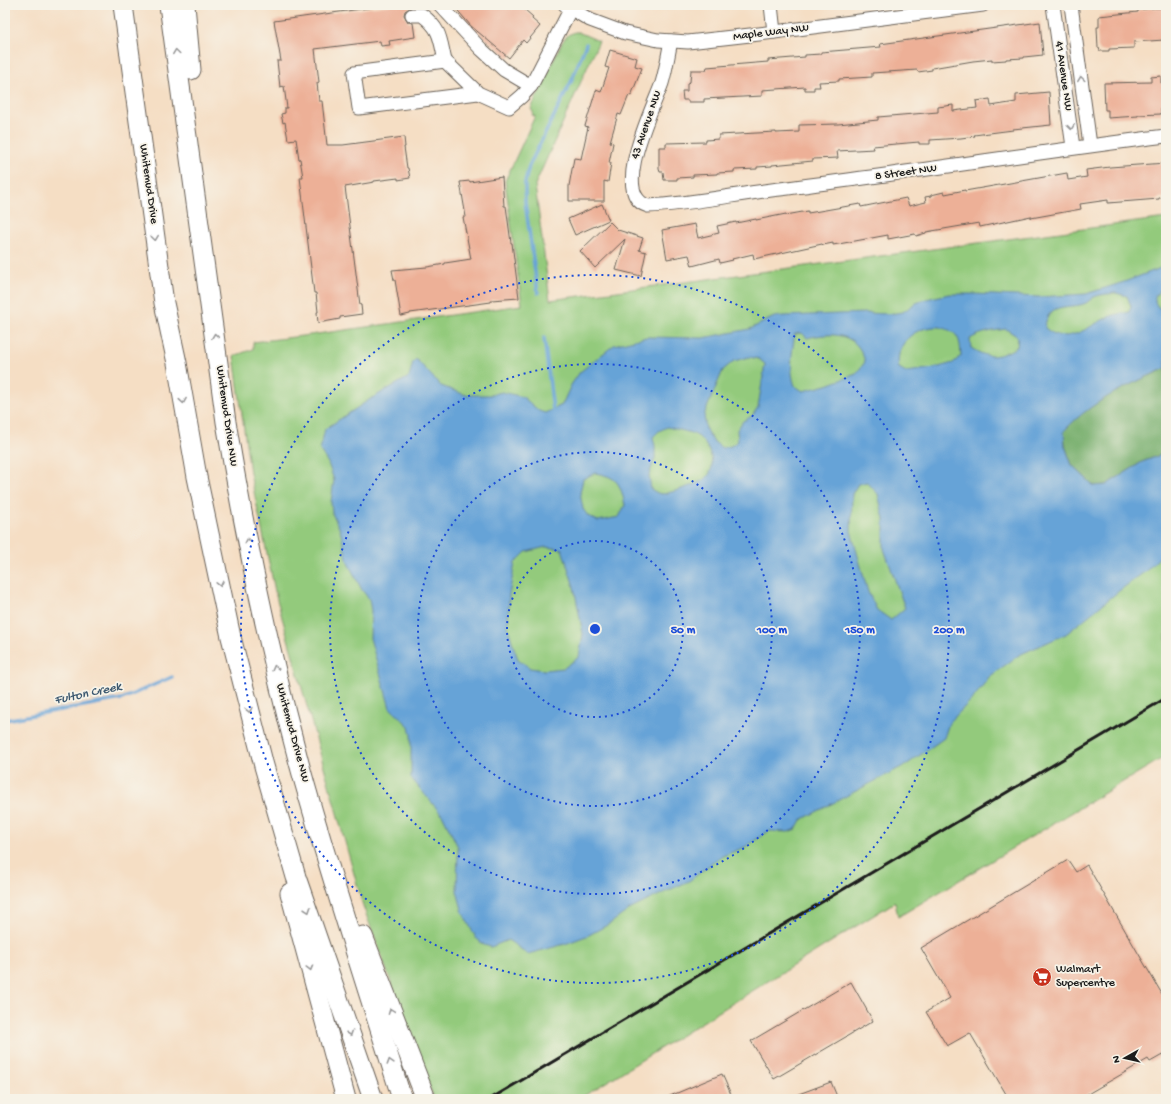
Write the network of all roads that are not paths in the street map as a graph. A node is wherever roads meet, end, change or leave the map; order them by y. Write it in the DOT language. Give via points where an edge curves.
graph roads {
  1 [pos="112,5"];
  2 [pos="123,5"];
  3 [pos="169,5"];
  4 [pos="185,5"];
  5 [pos="440,5"];
  6 [pos="771,5"];
  7 [pos="983,5"];
  8 [pos="1053,5"];
  9 [pos="1071,5"];
  10 [pos="568,7"];
  11 [pos="412,16"];
  12 [pos="774,32"];
  13 [pos="671,41"];
  14 [pos="445,61"];
  15 [pos="531,86"];
  16 [pos="478,93"];
  17 [pos="1166,136"];
  18 [pos="1090,145"];
  19 [pos="1074,147"];
  20 [pos="148,186"];
  21 [pos="645,205"];
  22 [pos="212,313"];
  23 [pos="299,762"];
  24 [pos="264,766"];
  25 [pos="346,1099"];
  26 [pos="373,1099"];
  27 [pos="402,1099"];
  28 [pos="426,1099"];
  1 -- 20 [label="highway" via="123,77"];
  2 -- 20 [label="highway, Whitemud Drive"];
  22 -- 3 [label="highway, one-way"];
  4 -- 22 [label="highway"];
  5 -- 15 [label="street" via="504,70"];
  6 -- 12 [label="street"];
  7 -- 12 [label="street, Maple Way NW"];
  8 -- 19 [label="street, 41 Avenue NW, one-way"];
  18 -- 9 [label="street, 41 Avenue NW, one-way"];
  10 -- 13 [label="street, Maple Way NW" via="590,20 625,33"];
  10 -- 15 [label="street"];
  11 -- 14 [label="street" via="422,15 432,23 440,35"];
  12 -- 13 [label="street, Maple Way NW" via="703,41"];
  13 -- 21 [label="street, 43 Avenue NW" via="662,83 638,145 633,170 632,184 635,194 639,202"];
  14 -- 16 [label="street"];
  14 -- 16 [label="street" via="354,73 359,108"];
  15 -- 16 [label="street" via="509,107"];
  17 -- 18 [label="street, 8 Street NW"];
  18 -- 19 [label="street, 8 Street NW"];
  19 -- 21 [label="street, 8 Street NW" via="728,197"];
  20 -- 24 [label="highway, Whitemud Drive, one-way" via="164,302 197,477 231,636"];
  23 -- 22 [label="highway, Whitemud Drive NW, one-way" via="254,577 227,430"];
  27 -- 23 [label="highway, Whitemud Drive NW, one-way" via="329,867"];
  28 -- 23 [label="highway, one-way"];
  24 -- 25 [label="highway, one-way" via="292,905"];
  24 -- 26 [label="highway, one-way" via="296,877"];
}
